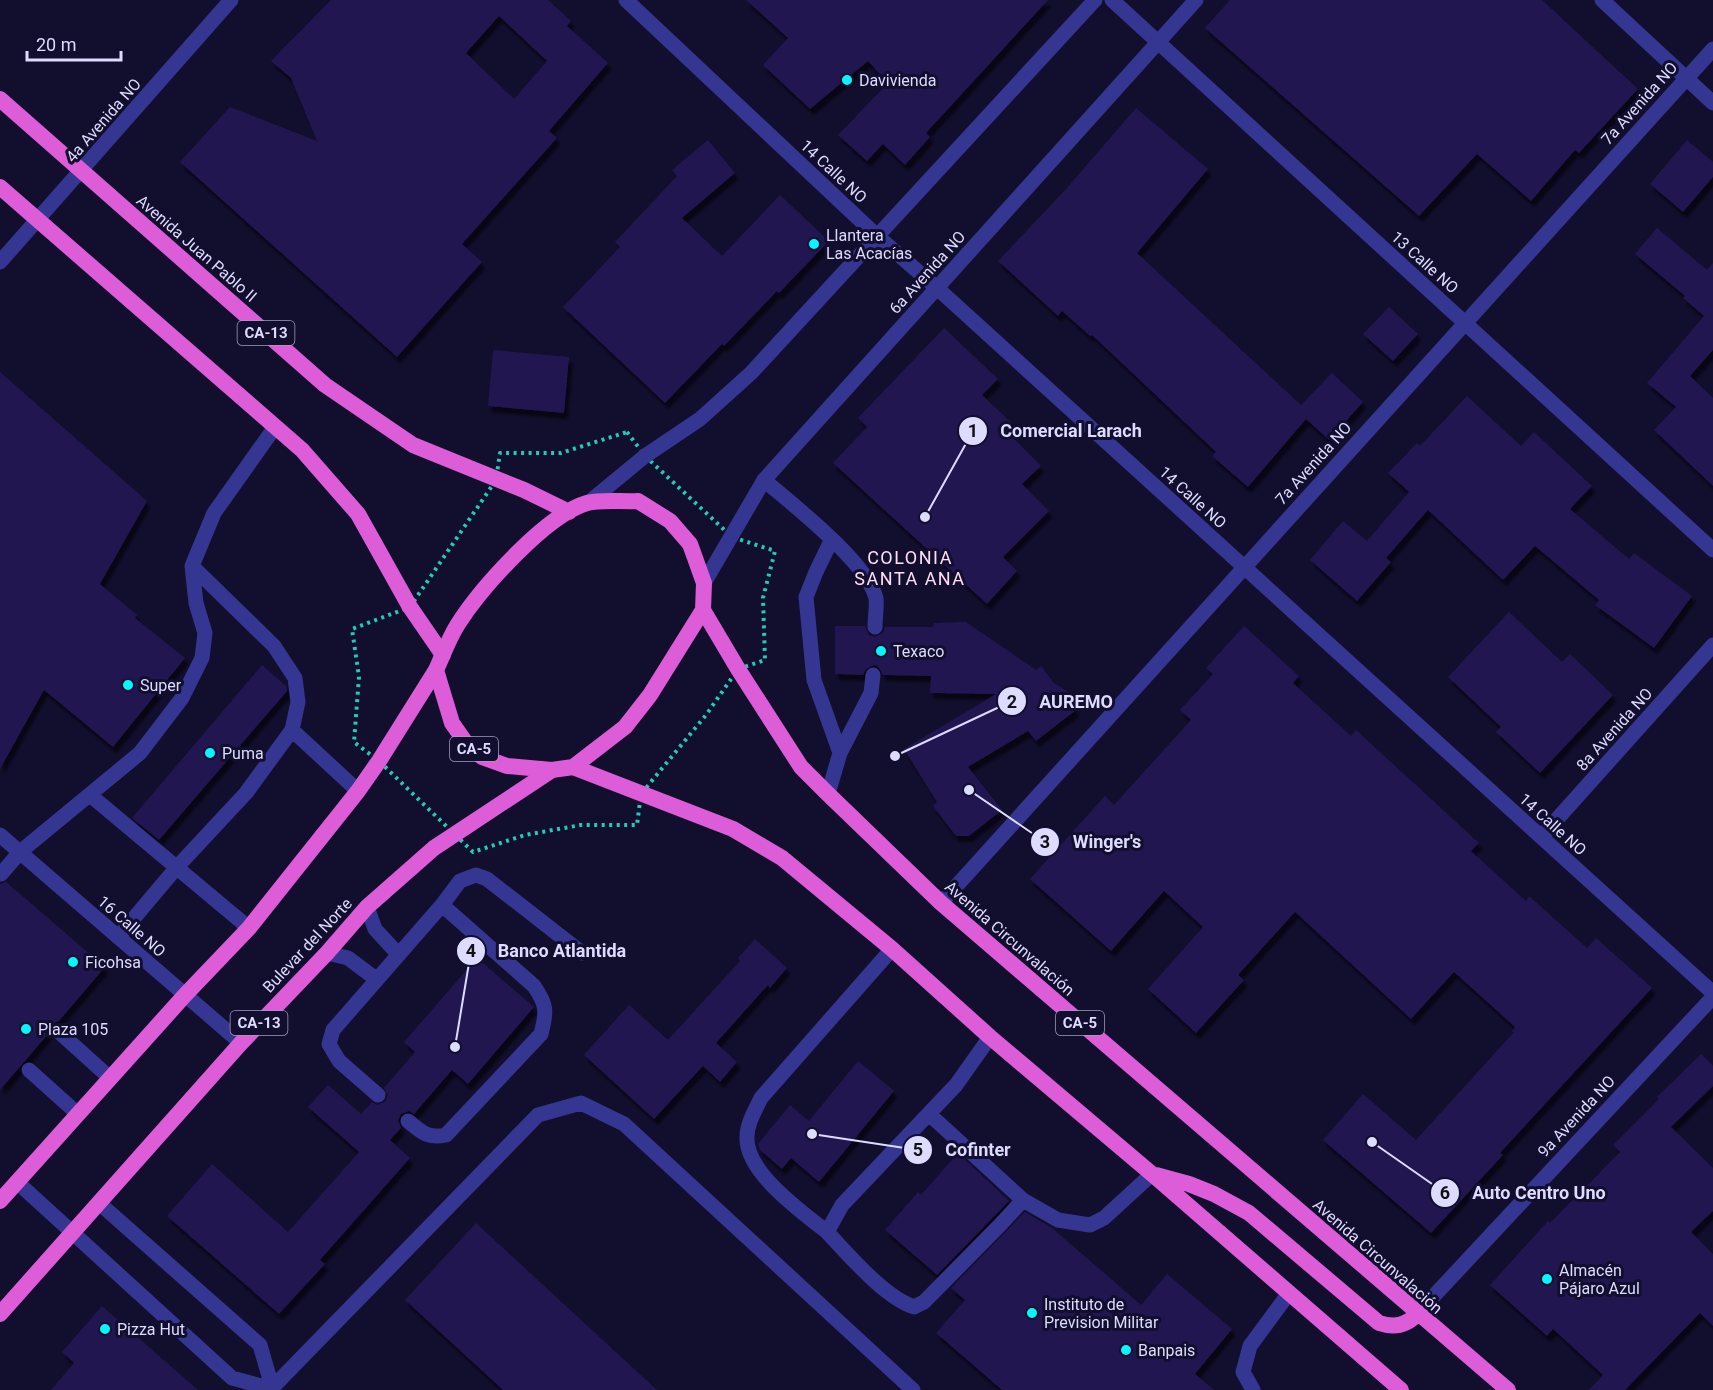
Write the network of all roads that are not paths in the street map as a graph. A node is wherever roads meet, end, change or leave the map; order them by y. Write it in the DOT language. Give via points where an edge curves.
graph roads {
  1 [pos="231,0"];
  2 [pos="626,0"];
  3 [pos="1095,0"];
  4 [pos="1112,0"];
  5 [pos="1196,0"];
  6 [pos="1602,0"];
  7 [pos="1159,42"];
  8 [pos="1713,49"];
  9 [pos="1686,78"];
  10 [pos="0,99"];
  11 [pos="1713,103"];
  12 [pos="82,171"];
  13 [pos="0,187"];
  14 [pos="38,220"];
  15 [pos="876,235"];
  16 [pos="0,262"];
  17 [pos="937,288"];
  18 [pos="1465,323"];
  19 [pos="274,427"];
  20 [pos="764,480"];
  21 [pos="588,503"];
  22 [pos="569,512"];
  23 [pos="832,539"];
  24 [pos="1713,550"];
  25 [pos="192,566"];
  26 [pos="1243,567"];
  27 [pos="704,583"];
  28 [pos="703,610"];
  29 [pos="875,627"];
  30 [pos="1713,645"];
  31 [pos="439,663"];
  32 [pos="873,675"];
  33 [pos="292,730"];
  34 [pos="840,753"];
  35 [pos="573,767"];
  36 [pos="552,770"];
  37 [pos="358,791"];
  38 [pos="828,794"];
  39 [pos="90,795"];
  40 [pos="0,835"];
  41 [pos="1541,837"];
  42 [pos="20,852"];
  43 [pos="177,867"];
  44 [pos="1,874"];
  45 [pos="941,903"];
  46 [pos="442,905"];
  47 [pos="367,907"];
  48 [pos="249,928"];
  49 [pos="118,937"];
  50 [pos="892,949"];
  51 [pos="327,953"];
  52 [pos="582,953"];
  53 [pos="398,954"];
  54 [pos="376,979"];
  55 [pos="185,995"];
  56 [pos="1713,995"];
  57 [pos="58,1031"];
  58 [pos="990,1037"];
  59 [pos="241,1043"];
  60 [pos="29,1070"];
  61 [pos="110,1078"];
  62 [pos="378,1095"];
  63 [pos="78,1114"];
  64 [pos="929,1114"];
  65 [pos="408,1121"];
  66 [pos="1152,1174"];
  67 [pos="17,1182"];
  68 [pos="1023,1200"];
  69 [pos="0,1201"];
  70 [pos="99,1203"];
  71 [pos="826,1232"];
  72 [pos="72,1233"];
  73 [pos="1289,1293"];
  74 [pos="0,1314"];
  75 [pos="1417,1314"];
  76 [pos="272,1390"];
  77 [pos="913,1390"];
  78 [pos="1253,1390"];
  79 [pos="1401,1390"];
  80 [pos="1508,1390"];
  1 -- 12 [label="street, 4a Avenida NO"];
  2 -- 15 [label="street, 14 Calle NO"];
  3 -- 15 [label="street"];
  4 -- 7 [label="street, 13 Calle NO"];
  5 -- 7 [label="street, 6a Avenida NO"];
  6 -- 9 [label="street"];
  7 -- 17 [label="street, 6a Avenida NO"];
  7 -- 18 [label="street, 13 Calle NO"];
  8 -- 9 [label="street, 7a Avenida NO"];
  9 -- 11 [label="street"];
  9 -- 18 [label="street, 7a Avenida NO"];
  10 -- 12 [label="highway, Avenida Juan Pablo II / CA-13"];
  12 -- 14 [label="street, 4a Avenida NO"];
  12 -- 22 [label="highway, Avenida Juan Pablo II / CA-13" via="325,385 414,445"];
  13 -- 14 [label="highway"];
  14 -- 16 [label="street, 4a Avenida NO"];
  14 -- 19 [label="highway"];
  15 -- 17 [label="street, 14 Calle NO"];
  15 -- 21 [label="street" via="751,373 700,419 645,456"];
  17 -- 20 [label="street, 6a Avenida NO"];
  17 -- 26 [label="street, 14 Calle NO"];
  18 -- 24 [label="street, 13 Calle NO"];
  18 -- 26 [label="street, 7a Avenida NO"];
  19 -- 25 [label="street" via="214,513"];
  19 -- 31 [label="highway" via="302,450 358,514"];
  20 -- 23 [label="street"];
  20 -- 27 [label="street, 6a Avenida NO"];
  21 -- 22 [label="highway, CA-5"];
  21 -- 27 [label="highway, CA-5" via="638,501 670,521 690,544"];
  22 -- 31 [label="highway, CA-5" via="532,538 504,566 456,626"];
  23 -- 29 [label="street" via="876,598"];
  23 -- 34 [label="street" via="806,597 814,680"];
  25 -- 33 [label="street" via="274,645 295,678 298,702"];
  25 -- 39 [label="street" via="196,603 205,633 202,658 182,698 140,753"];
  26 -- 41 [label="street, 14 Calle NO"];
  26 -- 45 [label="street, 7a Avenida NO"];
  27 -- 28 [label="highway, CA-5"];
  28 -- 35 [label="highway, CA-5" via="650,695 625,727"];
  28 -- 38 [label="highway, Avenida Circunvalación / CA-5" via="801,767"];
  30 -- 41 [label="street, 8a Avenida NO"];
  31 -- 36 [label="highway, CA-5" via="452,723 466,743 482,757 507,766"];
  31 -- 37 [label="highway"];
  32 -- 34 [label="street" via="871,693"];
  33 -- 37 [label="street"];
  33 -- 43 [label="street" via="246,793"];
  34 -- 38 [label="street"];
  35 -- 36 [label="highway, CA-5"];
  35 -- 50 [label="highway, CA-5" via="733,829 782,858"];
  36 -- 47 [label="highway, Bulevar del Norte / CA-13" via="434,848"];
  37 -- 48 [label="highway"];
  38 -- 45 [label="highway, Avenida Circunvalación / CA-5"];
  39 -- 42 [label="street"];
  39 -- 43 [label="street"];
  40 -- 42 [label="street, 16 Calle NO"];
  41 -- 56 [label="street, 14 Calle NO"];
  42 -- 44 [label="street"];
  42 -- 49 [label="street, 16 Calle NO"];
  43 -- 48 [label="street"];
  43 -- 49 [label="street"];
  45 -- 75 [label="highway, Avenida Circunvalación / CA-5"];
  46 -- 52 [label="street" via="460,881 476,875 487,879"];
  46 -- 53 [label="street"];
  46 -- 65 [label="street" via="534,986 545,1002 545,1018 541,1034 446,1135 425,1135"];
  47 -- 51 [label="highway, Bulevar del Norte / CA-13"];
  47 -- 53 [label="street" via="375,929"];
  48 -- 55 [label="highway"];
  49 -- 55 [label="street, 16 Calle NO"];
  50 -- 58 [label="highway, CA-5"];
  50 -- 71 [label="street" via="761,1098 749,1122 746,1140 752,1160 775,1187"];
  51 -- 54 [label="street" via="348,958"];
  51 -- 59 [label="highway, Bulevar del Norte / CA-13"];
  53 -- 54 [label="street"];
  54 -- 62 [label="street" via="333,1030 329,1044 339,1061"];
  55 -- 59 [label="street, 16 Calle NO"];
  55 -- 61 [label="highway"];
  56 -- 75 [label="street, 9a Avenida NO"];
  57 -- 61 [label="street"];
  58 -- 64 [label="street" via="956,1085"];
  58 -- 66 [label="highway, CA-5"];
  59 -- 70 [label="highway, Bulevar del Norte / CA-13"];
  60 -- 63 [label="street"];
  61 -- 63 [label="highway"];
  63 -- 67 [label="highway"];
  64 -- 68 [label="street"];
  64 -- 71 [label="street" via="842,1205"];
  66 -- 68 [label="street" via="1104,1218 1090,1224 1058,1220"];
  66 -- 73 [label="highway, CA-5"];
  66 -- 75 [label="highway" via="1214,1194 1249,1214 1379,1323 1390,1327 1402,1325"];
  67 -- 69 [label="highway"];
  67 -- 72 [label="street"];
  68 -- 71 [label="street" via="924,1302 914,1306 904,1303 863,1270"];
  70 -- 72 [label="highway, Bulevar del Norte / CA-13"];
  70 -- 76 [label="street" via="260,1345"];
  72 -- 74 [label="highway, Bulevar del Norte / CA-13"];
  72 -- 76 [label="street" via="232,1378"];
  73 -- 78 [label="street" via="1250,1346 1243,1372"];
  73 -- 79 [label="highway, CA-5"];
  75 -- 80 [label="highway, Avenida Circunvalación / CA-5"];
  76 -- 77 [label="street" via="538,1115 581,1102 624,1124"];
}
